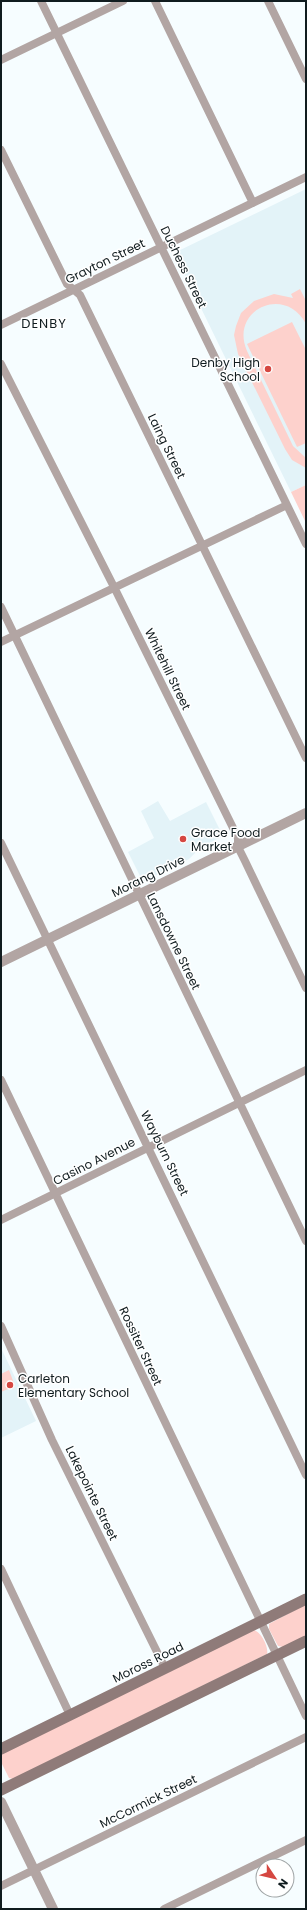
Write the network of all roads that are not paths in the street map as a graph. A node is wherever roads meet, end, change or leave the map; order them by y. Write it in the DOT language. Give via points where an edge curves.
graph roads {
  1 [pos="41,1"];
  2 [pos="123,1"];
  3 [pos="155,1"];
  4 [pos="268,1"];
  5 [pos="56,32"];
  6 [pos="1,60"];
  7 [pos="306,79"];
  8 [pos="1,150"];
  9 [pos="306,177"];
  10 [pos="253,203"];
  11 [pos="162,248"];
  12 [pos="74,290"];
  13 [pos="1,325"];
  14 [pos="1,364"];
  15 [pos="287,505"];
  16 [pos="306,544"];
  17 [pos="202,545"];
  18 [pos="114,587"];
  19 [pos="1,607"];
  20 [pos="14,635"];
  21 [pos="1,642"];
  22 [pos="306,758"];
  23 [pos="306,813"];
  24 [pos="1,843"];
  25 [pos="238,847"];
  26 [pos="139,895"];
  27 [pos="48,940"];
  28 [pos="1,962"];
  29 [pos="306,988"];
  30 [pos="306,1070"];
  31 [pos="1,1080"];
  32 [pos="239,1103"];
  33 [pos="149,1147"];
  34 [pos="55,1194"];
  35 [pos="1,1220"];
  36 [pos="306,1241"];
  37 [pos="1,1326"];
  38 [pos="306,1474"];
  39 [pos="1,1569"];
  40 [pos="306,1599"];
  41 [pos="260,1622"];
  42 [pos="306,1641"];
  43 [pos="277,1655"];
  44 [pos="165,1668"];
  45 [pos="70,1715"];
  46 [pos="306,1716"];
  47 [pos="306,1737"];
  48 [pos="1,1749"];
  49 [pos="1,1790"];
  50 [pos="1,1802"];
  51 [pos="306,1840"];
  52 [pos="34,1870"];
  53 [pos="1,1886"];
  54 [pos="53,1909"];
  55 [pos="164,1909"];
  1 -- 5 [label="street, Duchess Street"];
  2 -- 5 [label="street"];
  3 -- 10 [label="street"];
  4 -- 7 [label="street"];
  5 -- 6 [label="street"];
  5 -- 11 [label="street, Duchess Street"];
  8 -- 12 [label="street, Laing Street" via="68,284"];
  9 -- 10 [label="street, Grayton Street"];
  10 -- 11 [label="street, Grayton Street"];
  11 -- 12 [label="street, Grayton Street"];
  11 -- 15 [label="street, Duchess Street"];
  12 -- 13 [label="street, Grayton Street"];
  12 -- 17 [label="street, Laing Street" via="80,295"];
  14 -- 18 [label="street, Whitehill Street"];
  15 -- 16 [label="street, Duchess Street"];
  15 -- 17 [label="street"];
  17 -- 18 [label="street"];
  17 -- 22 [label="street, Laing Street"];
  18 -- 20 [label="street"];
  18 -- 25 [label="street, Whitehill Street" via="238,838"];
  19 -- 20 [label="street, Lansdowne Street"];
  20 -- 21 [label="street"];
  20 -- 26 [label="street, Lansdowne Street"];
  23 -- 25 [label="street, Morang Drive"];
  24 -- 27 [label="street, Wayburn Street"];
  25 -- 26 [label="street, Morang Drive"];
  25 -- 29 [label="street, Whitehill Street"];
  26 -- 27 [label="street, Morang Drive"];
  26 -- 32 [label="street, Lansdowne Street"];
  27 -- 28 [label="street, Morang Drive"];
  27 -- 33 [label="street, Wayburn Street"];
  30 -- 32 [label="street, Casino Avenue"];
  31 -- 34 [label="street, Rossiter Street"];
  32 -- 33 [label="street, Casino Avenue"];
  32 -- 36 [label="street, Lansdowne Street"];
  33 -- 34 [label="street, Casino Avenue"];
  33 -- 38 [label="street, Wayburn Street"];
  34 -- 35 [label="street, Casino Avenue"];
  34 -- 41 [label="street, Rossiter Street"];
  37 -- 44 [label="street, Lakepointe Street" via="52,1440"];
  39 -- 45 [label="street"];
  40 -- 41 [label="main road, Moross Road"];
  41 -- 43 [label="street, Rossiter Street"];
  41 -- 44 [label="main road, Moross Road"];
  42 -- 43 [label="main road"];
  43 -- 46 [label="street, Rossiter Street"];
  43 -- 49 [label="main road"];
  44 -- 45 [label="main road, Moross Road"];
  45 -- 48 [label="main road, Moross Road"];
  47 -- 52 [label="street, McCormick Street"];
  50 -- 52 [label="street"];
  51 -- 55 [label="street"];
  52 -- 53 [label="street, McCormick Street"];
  52 -- 54 [label="street"];
}
